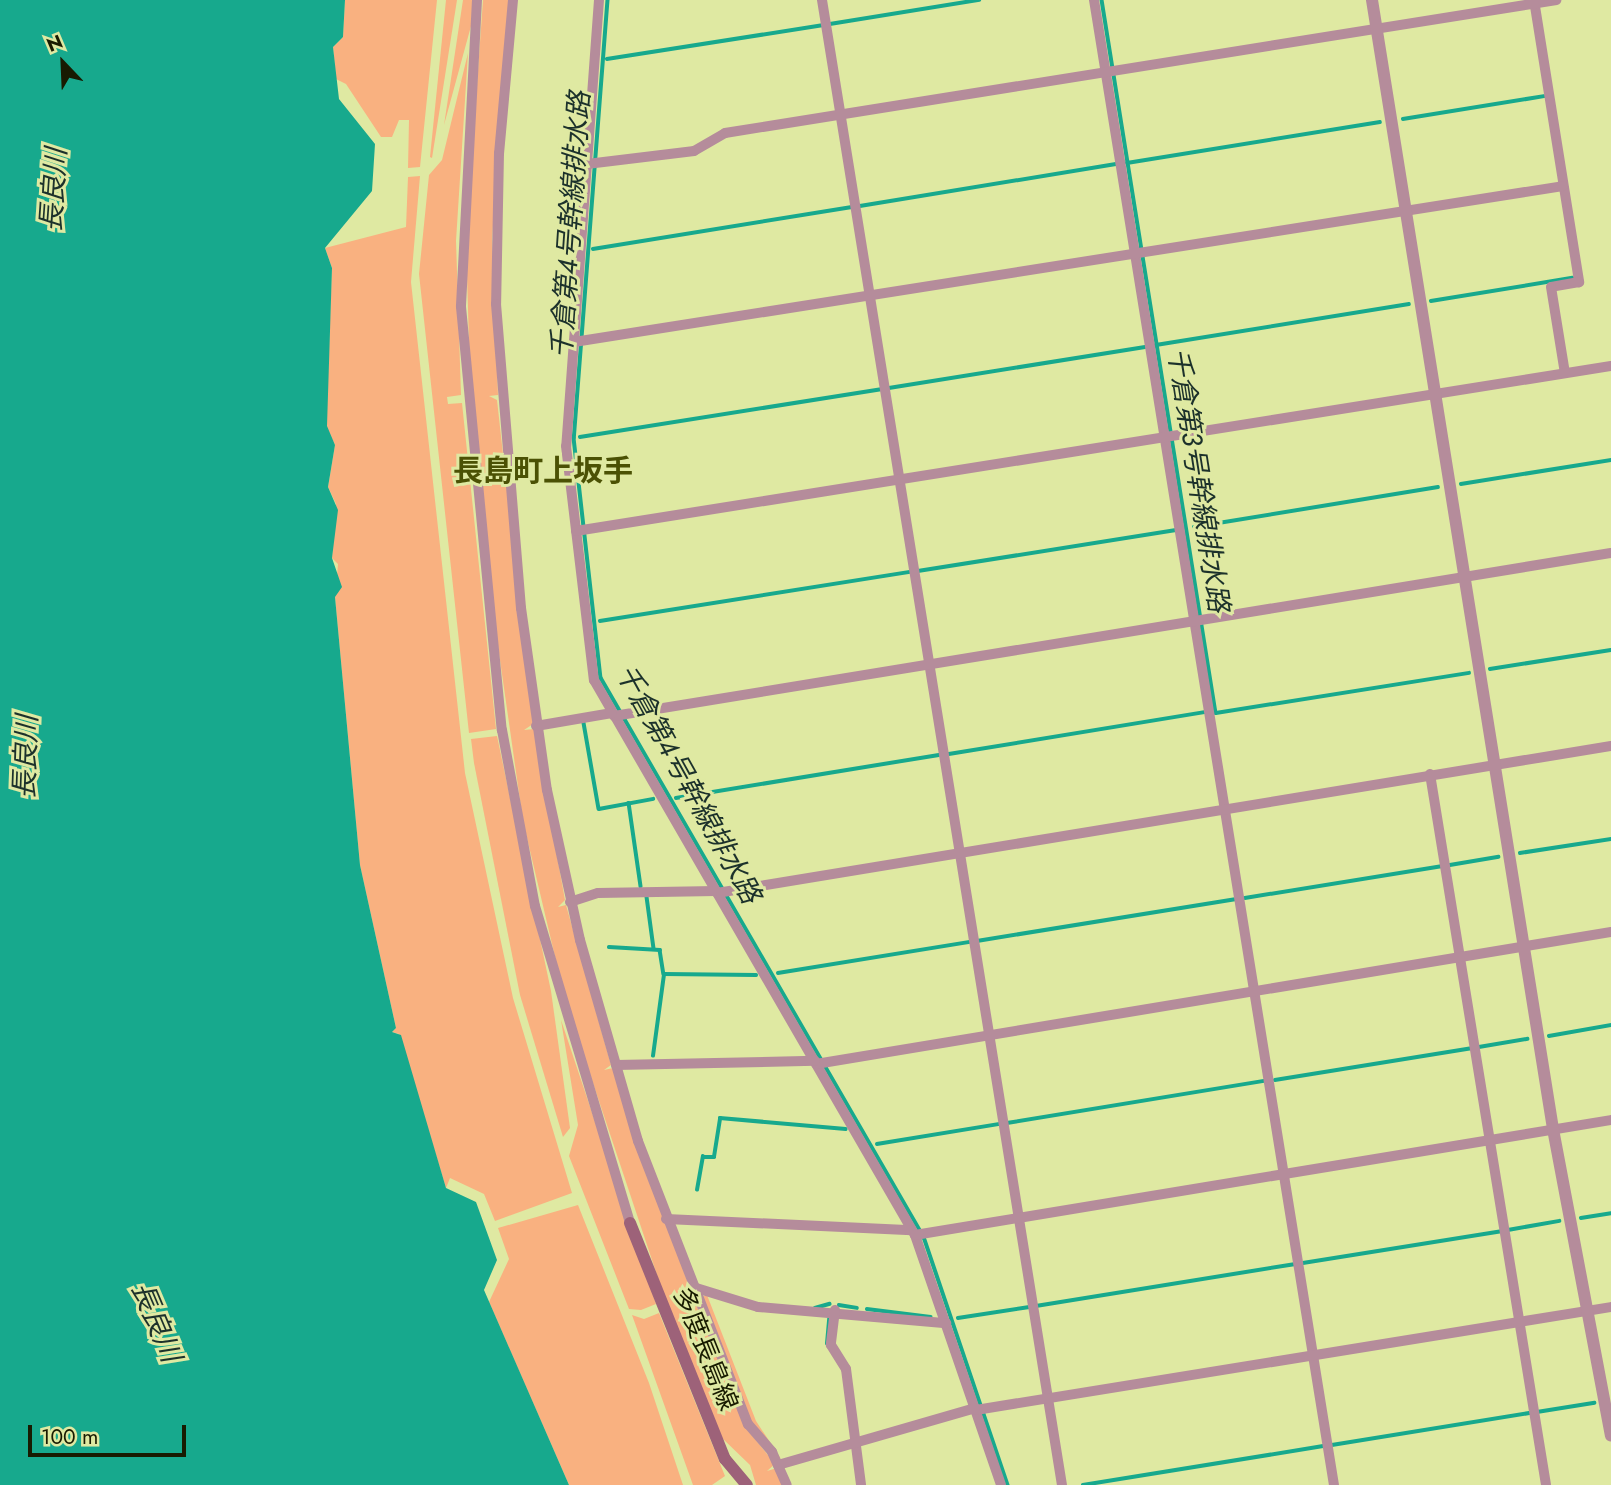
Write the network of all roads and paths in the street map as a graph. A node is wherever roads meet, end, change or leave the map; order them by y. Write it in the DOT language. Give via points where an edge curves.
graph roads {
  1 [pos="477,0"];
  2 [pos="513,0"];
  3 [pos="600,0"];
  4 [pos="822,0"];
  5 [pos="1094,0"];
  6 [pos="1372,0"];
  7 [pos="1556,0"];
  8 [pos="1534,2"];
  9 [pos="1376,30"];
  10 [pos="1111,72"];
  11 [pos="841,115"];
  12 [pos="592,165"];
  13 [pos="1563,186"];
  14 [pos="1405,212"];
  15 [pos="1140,255"];
  16 [pos="871,298"];
  17 [pos="578,343"];
  18 [pos="1611,366"];
  19 [pos="1565,373"];
  20 [pos="1435,394"];
  21 [pos="1170,437"];
  22 [pos="899,480"];
  23 [pos="581,530"];
  24 [pos="1611,553"];
  25 [pos="1464,576"];
  26 [pos="1199,619"];
  27 [pos="929,663"];
  28 [pos="617,714"];
  29 [pos="536,726"];
  30 [pos="1611,746"];
  31 [pos="1494,765"];
  32 [pos="1430,774"];
  33 [pos="1226,807"];
  34 [pos="959,850"];
  35 [pos="720,891"];
  36 [pos="570,902"];
  37 [pos="1611,932"];
  38 [pos="1523,946"];
  39 [pos="1460,957"];
  40 [pos="1255,989"];
  41 [pos="988,1032"];
  42 [pos="819,1061"];
  43 [pos="616,1065"];
  44 [pos="1611,1120"];
  45 [pos="1552,1129"];
  46 [pos="1490,1139"];
  47 [pos="1284,1172"];
  48 [pos="1018,1214"];
  49 [pos="666,1220"];
  50 [pos="630,1223"];
  51 [pos="917,1232"];
  52 [pos="692,1287"];
  53 [pos="1611,1307"];
  54 [pos="835,1310"];
  55 [pos="1588,1311"];
  56 [pos="1519,1322"];
  57 [pos="946,1323"];
  58 [pos="1313,1354"];
  59 [pos="1047,1396"];
  60 [pos="979,1408"];
  61 [pos="1611,1436"];
  62 [pos="858,1446"];
  63 [pos="724,1460"];
  64 [pos="778,1465"];
  65 [pos="737,1485"];
  66 [pos="747,1485"];
  67 [pos="787,1485"];
  68 [pos="861,1485"];
  69 [pos="1001,1485"];
  70 [pos="1062,1485"];
  71 [pos="1334,1485"];
  72 [pos="1546,1485"];
  1 -- 50 [label="street" via="461,307 502,730 546,948"];
  2 -- 29 [label="street" via="499,153 496,304"];
  3 -- 12 [label="street"];
  4 -- 11 [label="street"];
  5 -- 10 [label="street"];
  6 -- 9 [label="street"];
  7 -- 8 [label="street"];
  8 -- 9 [label="street"];
  8 -- 13 [label="street"];
  9 -- 10 [label="street"];
  9 -- 14 [label="street"];
  10 -- 11 [label="street"];
  10 -- 15 [label="street"];
  11 -- 12 [label="street" via="725,133 694,151"];
  11 -- 16 [label="street"];
  12 -- 17 [label="street"];
  13 -- 14 [label="street"];
  13 -- 19 [label="street" via="1579,282 1551,286"];
  14 -- 15 [label="street"];
  14 -- 20 [label="street"];
  15 -- 16 [label="street"];
  15 -- 21 [label="street"];
  16 -- 17 [label="street"];
  16 -- 22 [label="street"];
  17 -- 23 [label="street" via="566,446"];
  18 -- 19 [label="street"];
  19 -- 20 [label="street"];
  20 -- 21 [label="street"];
  20 -- 25 [label="street"];
  21 -- 22 [label="street"];
  21 -- 26 [label="street"];
  22 -- 23 [label="street"];
  22 -- 27 [label="street"];
  23 -- 28 [label="street" via="593,674"];
  24 -- 25 [label="street"];
  25 -- 26 [label="street"];
  25 -- 31 [label="street"];
  26 -- 27 [label="street"];
  26 -- 33 [label="street"];
  27 -- 28 [label="street"];
  27 -- 34 [label="street"];
  28 -- 29 [label="street"];
  28 -- 35 [label="street"];
  29 -- 36 [label="street"];
  30 -- 31 [label="street"];
  31 -- 32 [label="street"];
  31 -- 38 [label="street"];
  32 -- 33 [label="street"];
  32 -- 39 [label="street"];
  33 -- 34 [label="street"];
  33 -- 40 [label="street"];
  34 -- 35 [label="street"];
  34 -- 41 [label="street"];
  35 -- 36 [label="street" via="598,892"];
  35 -- 42 [label="street"];
  36 -- 43 [label="street"];
  37 -- 38 [label="street"];
  38 -- 39 [label="street"];
  38 -- 45 [label="street"];
  39 -- 40 [label="street"];
  39 -- 46 [label="street"];
  40 -- 41 [label="street"];
  40 -- 47 [label="street"];
  41 -- 42 [label="street"];
  41 -- 48 [label="street"];
  42 -- 43 [label="street"];
  42 -- 51 [label="street"];
  43 -- 49 [label="street"];
  44 -- 45 [label="street"];
  45 -- 46 [label="street"];
  45 -- 55 [label="street"];
  46 -- 47 [label="street"];
  46 -- 56 [label="street"];
  47 -- 48 [label="street"];
  47 -- 58 [label="street"];
  48 -- 51 [label="street"];
  48 -- 59 [label="street"];
  49 -- 51 [label="street"];
  49 -- 52 [label="street"];
  50 -- 63 [label="main road, 多度長島線"];
  51 -- 57 [label="street"];
  52 -- 54 [label="street" via="758,1307"];
  52 -- 64 [label="street" via="748,1424"];
  53 -- 55 [label="street"];
  54 -- 57 [label="street"];
  54 -- 62 [label="street" via="831,1345 846,1369"];
  55 -- 56 [label="street"];
  55 -- 61 [label="street"];
  56 -- 58 [label="street"];
  56 -- 72 [label="street"];
  57 -- 60 [label="street"];
  58 -- 59 [label="street"];
  58 -- 71 [label="street"];
  59 -- 60 [label="street"];
  59 -- 70 [label="street"];
  60 -- 62 [label="street"];
  60 -- 69 [label="street"];
  62 -- 64 [label="street"];
  62 -- 68 [label="street"];
  63 -- 65 [label="street"];
  63 -- 66 [label="main road, 多度長島線"];
  64 -- 67 [label="street"];
}
